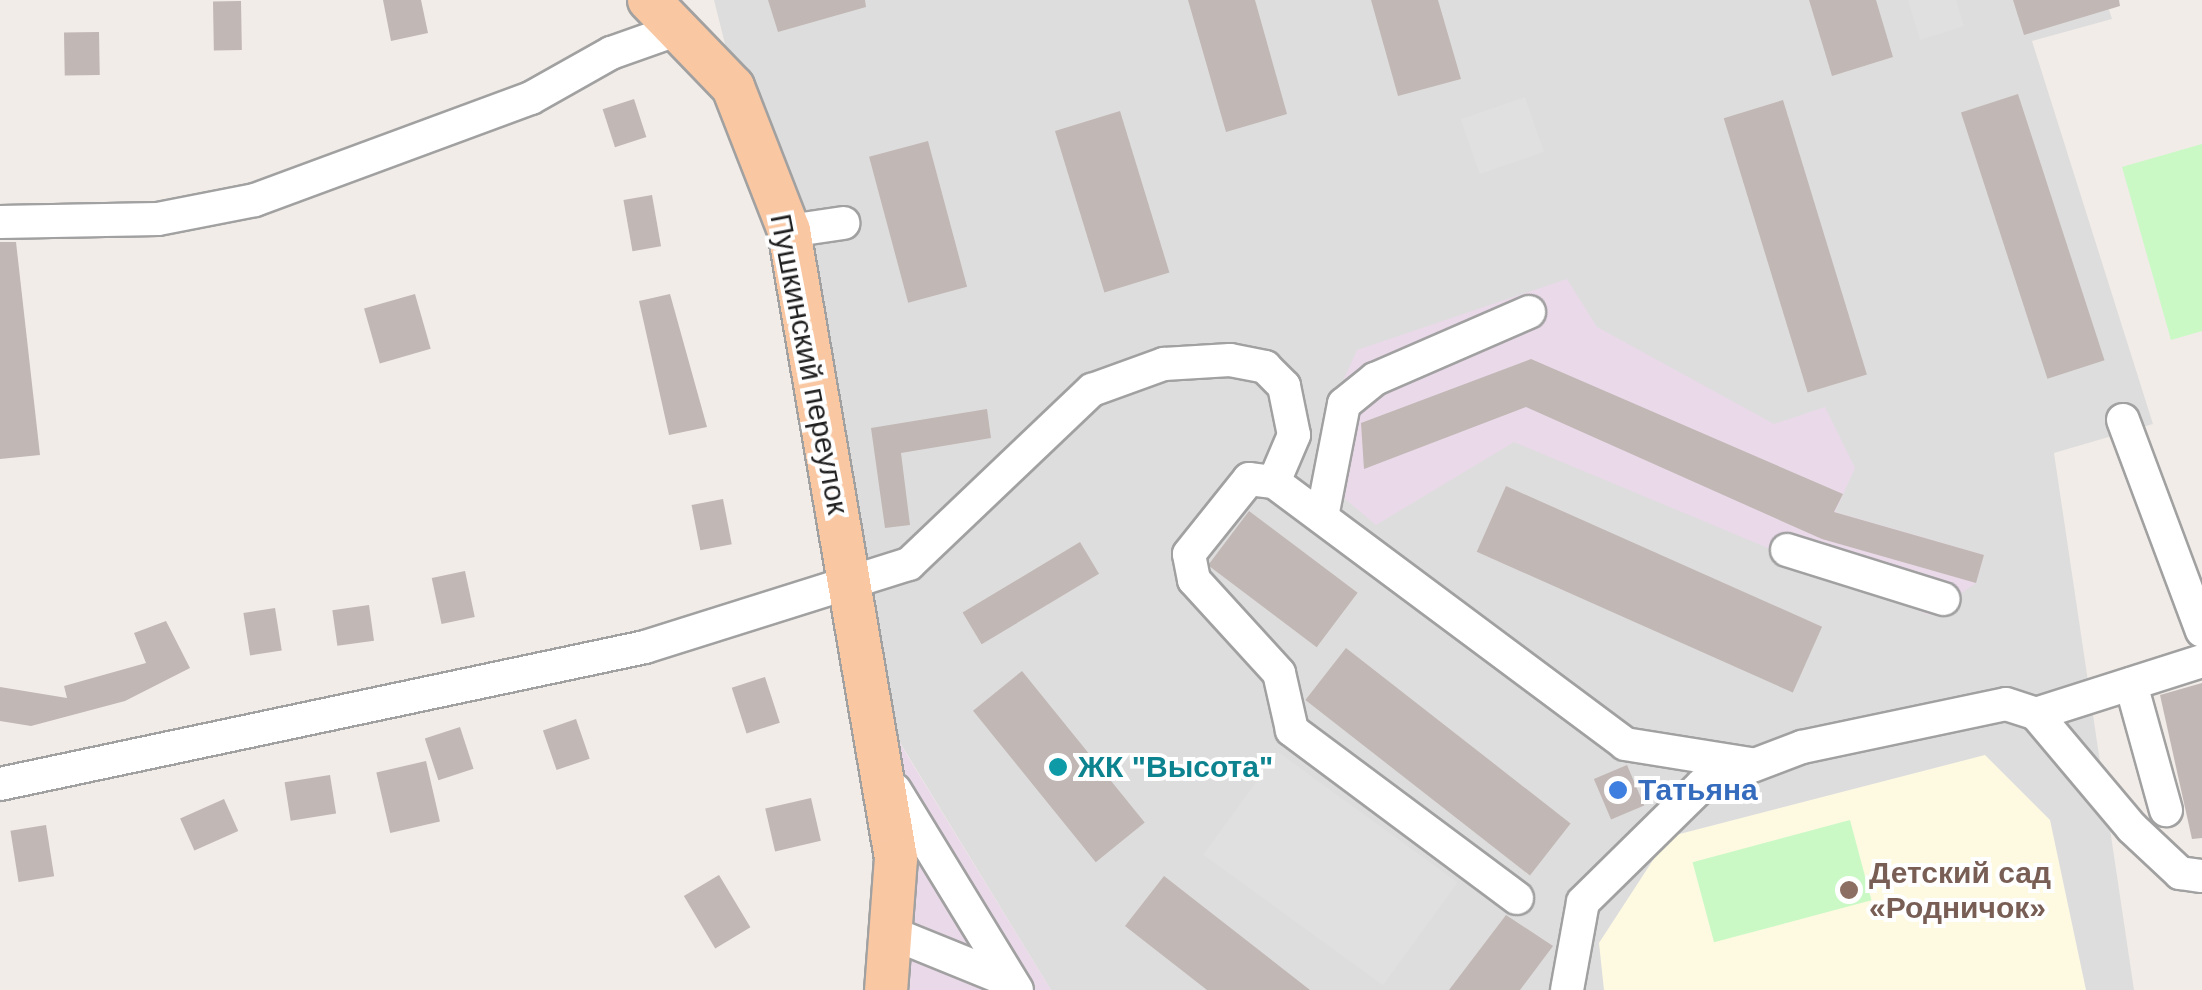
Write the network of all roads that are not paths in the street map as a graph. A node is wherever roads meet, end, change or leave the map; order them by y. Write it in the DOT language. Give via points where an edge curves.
graph roads {
  1 [pos="663,15"];
  2 [pos="0,222"];
  3 [pos="843,224"];
  4 [pos="789,231"];
  5 [pos="1529,312"];
  6 [pos="2123,420"];
  7 [pos="1274,482"];
  8 [pos="1322,516"];
  9 [pos="1787,550"];
  10 [pos="852,584"];
  11 [pos="1943,599"];
  12 [pos="2202,630"];
  13 [pos="2202,661"];
  14 [pos="2131,684"];
  15 [pos="2036,714"];
  16 [pos="1750,764"];
  17 [pos="883,766"];
  18 [pos="0,784"];
  19 [pos="2166,810"];
  20 [pos="2202,876"];
  21 [pos="1517,898"];
  22 [pos="894,934"];
  23 [pos="1012,984"];
  24 [pos="886,990"];
  25 [pos="1567,990"];
  1 -- 2 [label="street" via="531,98 274,194 158,219"];
  1 -- 4 [label="main road, Пушкинский переулок" via="733,88"];
  3 -- 4 [label="street"];
  4 -- 10 [label="main road, Пушкинский переулок"];
  5 -- 8 [label="street" via="1375,379 1344,404"];
  6 -- 12 [label="street"];
  7 -- 8 [label="street"];
  7 -- 10 [label="street" via="1294,435 1284,386 1265,367 1230,360 1164,364 1092,390 939,544"];
  7 -- 21 [label="street" via="1250,479 1229,494 1189,554 1194,580 1279,673 1292,730"];
  8 -- 16 [label="street" via="1625,744"];
  9 -- 11 [label="street"];
  10 -- 17 [label="main road, Пушкинский переулок"];
  10 -- 18 [label="street" via="626,651"];
  13 -- 14 [label="street"];
  14 -- 15 [label="street"];
  14 -- 19 [label="street"];
  15 -- 16 [label="street" via="2006,704"];
  15 -- 20 [label="street" via="2132,828 2180,873"];
  16 -- 25 [label="street" via="1702,785 1583,902"];
  17 -- 22 [label="main road, Пушкинский переулок"];
  17 -- 23 [label="street"];
  22 -- 23 [label="street"];
  22 -- 24 [label="main road, Пушкинский переулок"];
}
